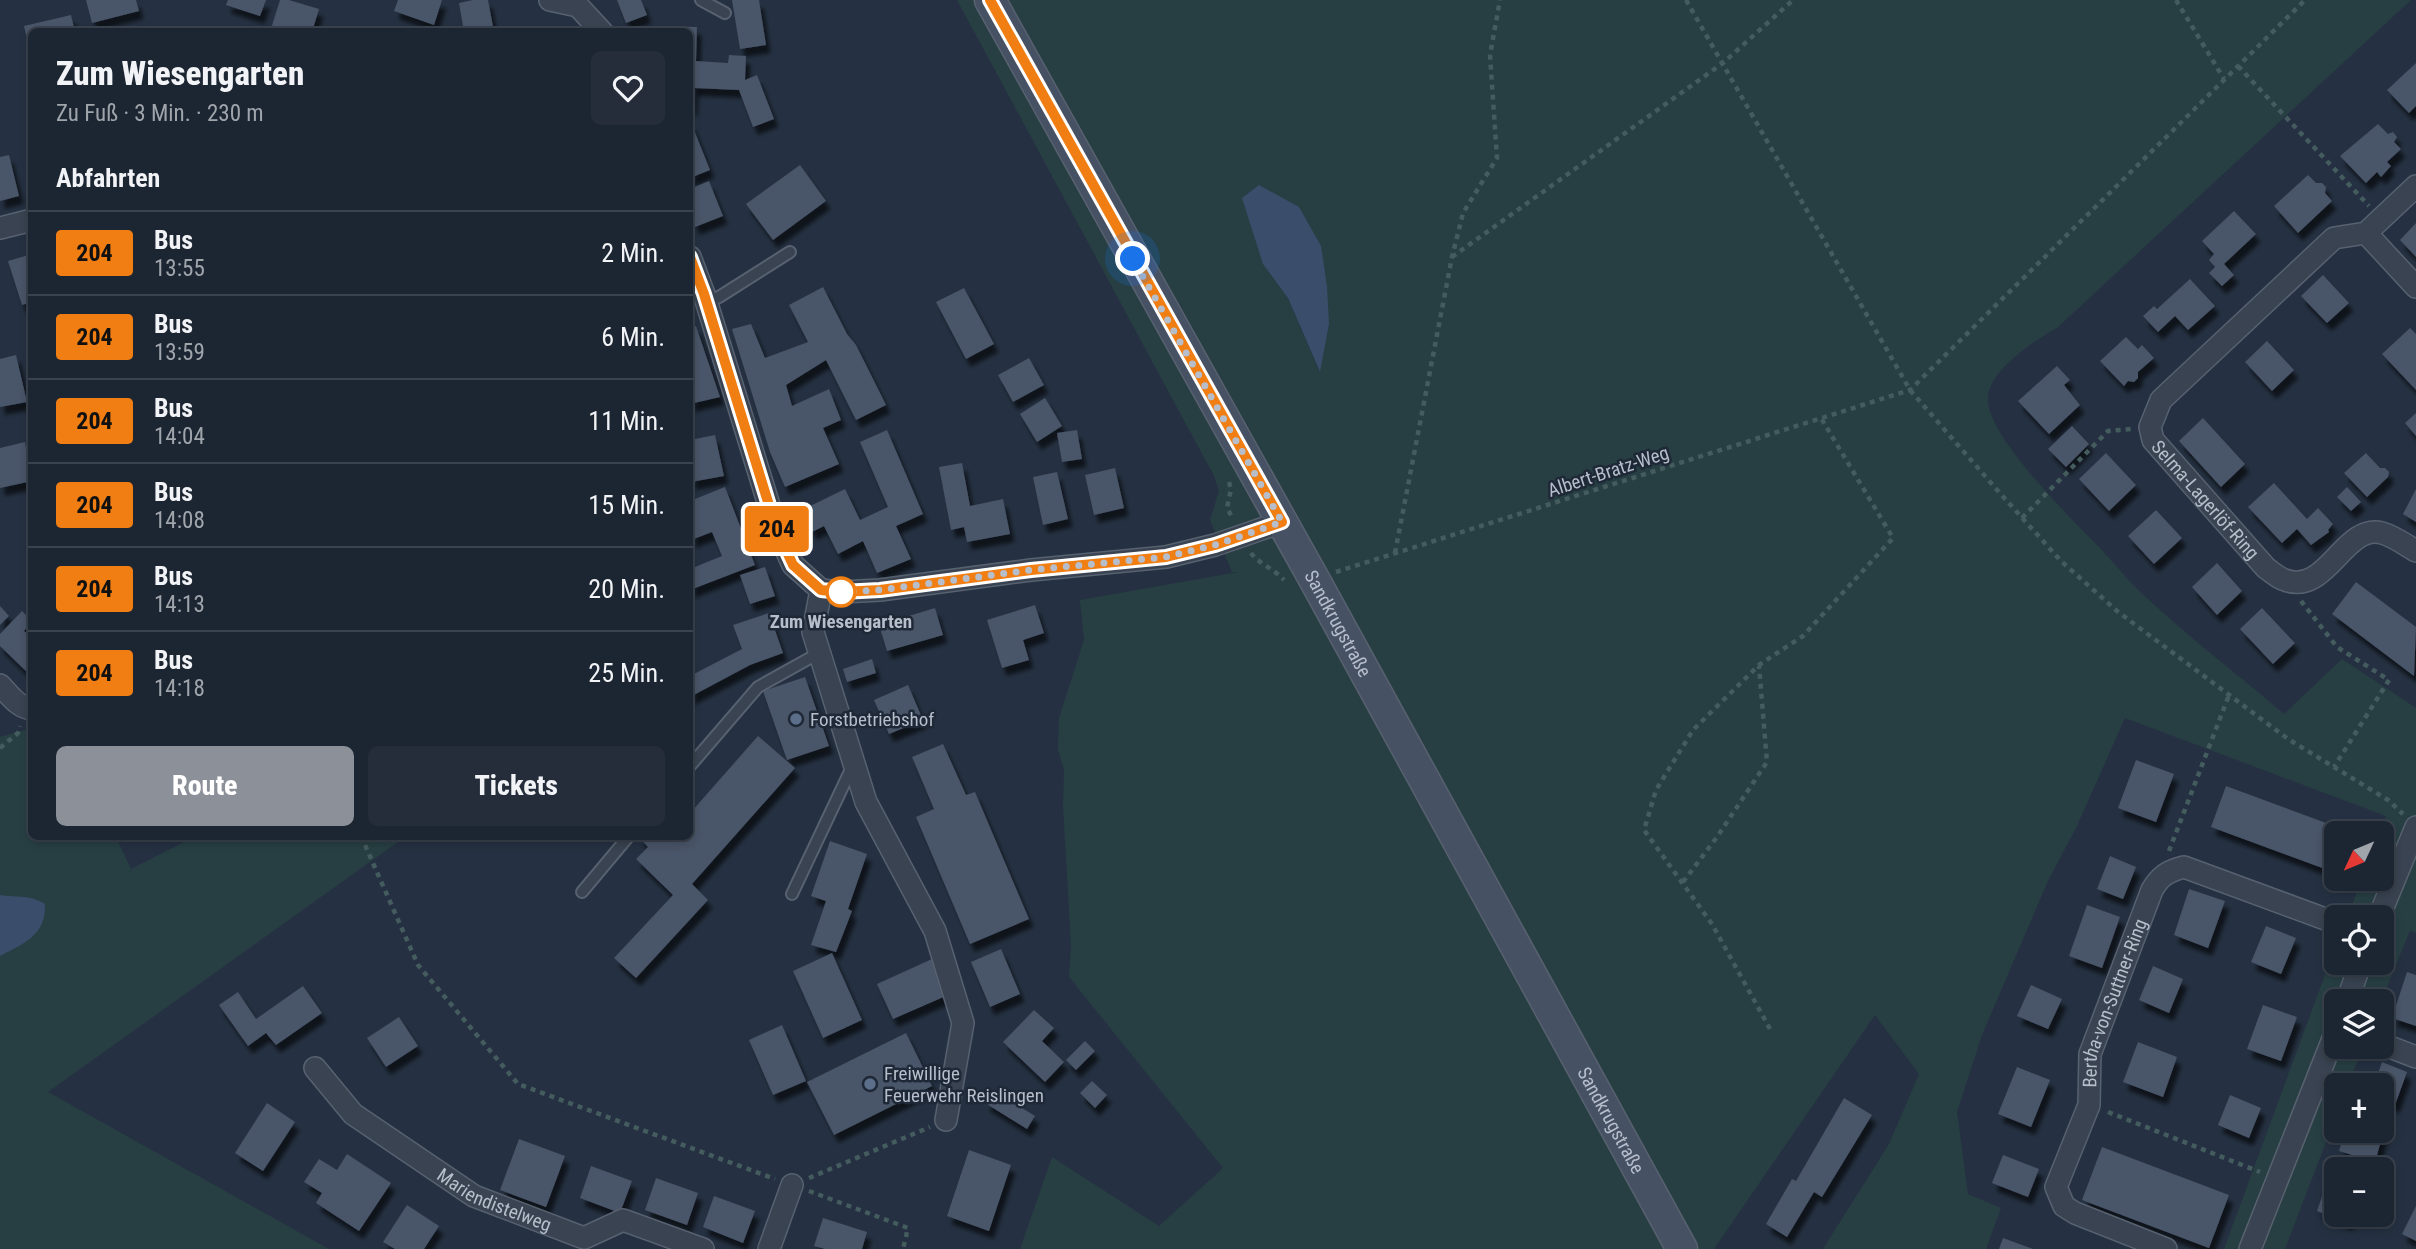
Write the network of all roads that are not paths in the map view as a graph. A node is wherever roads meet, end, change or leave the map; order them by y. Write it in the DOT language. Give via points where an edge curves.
graph roads {
  1 [pos="550,0"];
  2 [pos="701,0"];
  3 [pos="990,0"];
  4 [pos="578,3"];
  5 [pos="725,13"];
  6 [pos="600,28"];
  7 [pos="2416,186"];
  8 [pos="28,221"];
  9 [pos="2374,226"];
  10 [pos="0,228"];
  11 [pos="790,252"];
  12 [pos="693,265"];
  13 [pos="2416,287"];
  14 [pos="706,302"];
  15 [pos="1282,522"];
  16 [pos="2416,551"];
  17 [pos="821,590"];
  18 [pos="819,653"];
  19 [pos="0,685"];
  20 [pos="28,708"];
  21 [pos="693,763"];
  22 [pos="854,763"];
  23 [pos="2411,822"];
  24 [pos="626,840"];
  25 [pos="582,892"];
  26 [pos="792,894"];
  27 [pos="2383,905"];
  28 [pos="2324,919"];
  29 [pos="2394,1049"];
  30 [pos="2416,1057"];
  31 [pos="2325,1059"];
  32 [pos="315,1068"];
  33 [pos="946,1120"];
  34 [pos="792,1185"];
  35 [pos="703,1249"];
  36 [pos="769,1249"];
  37 [pos="1682,1249"];
  38 [pos="2166,1249"];
  39 [pos="2250,1249"];
  1 -- 4 [label="street"];
  2 -- 5 [label="lane"];
  3 -- 15 [label="street, Sandkrugstraße"];
  4 -- 6 [label="street"];
  7 -- 9 [label="street"];
  8 -- 10 [label="street"];
  9 -- 13 [label="street"];
  9 -- 16 [label="street, Selma-Lagerlöf-Ring" via="2334,238 2161,400 2150,427 2153,440 2266,568 2284,580 2316,578 2368,532 2383,533"];
  11 -- 14 [label="lane"];
  12 -- 14 [label="street"];
  14 -- 17 [label="street" via="776,528 793,565"];
  15 -- 17 [label="street" via="1166,557 880,590"];
  15 -- 37 [label="street, Sandkrugstraße"];
  17 -- 18 [label="street" via="813,632"];
  18 -- 21 [label="lane" via="758,687"];
  18 -- 22 [label="street"];
  19 -- 20 [label="street"];
  22 -- 26 [label="lane"];
  22 -- 33 [label="street" via="866,802 935,931 963,1023"];
  23 -- 27 [label="street"];
  24 -- 25 [label="lane"];
  28 -- 38 [label="street, Bertha-von-Suttner-Ring" via="2185,867 2159,877 2152,890 2090,1054 2089,1105 2056,1187 2064,1206 2075,1213"];
  29 -- 30 [label="street"];
  31 -- 39 [label="street"];
  32 -- 35 [label="street, Mariendistelweg" via="353,1114 474,1196 584,1238 623,1220"];
  34 -- 36 [label="street"];
}
